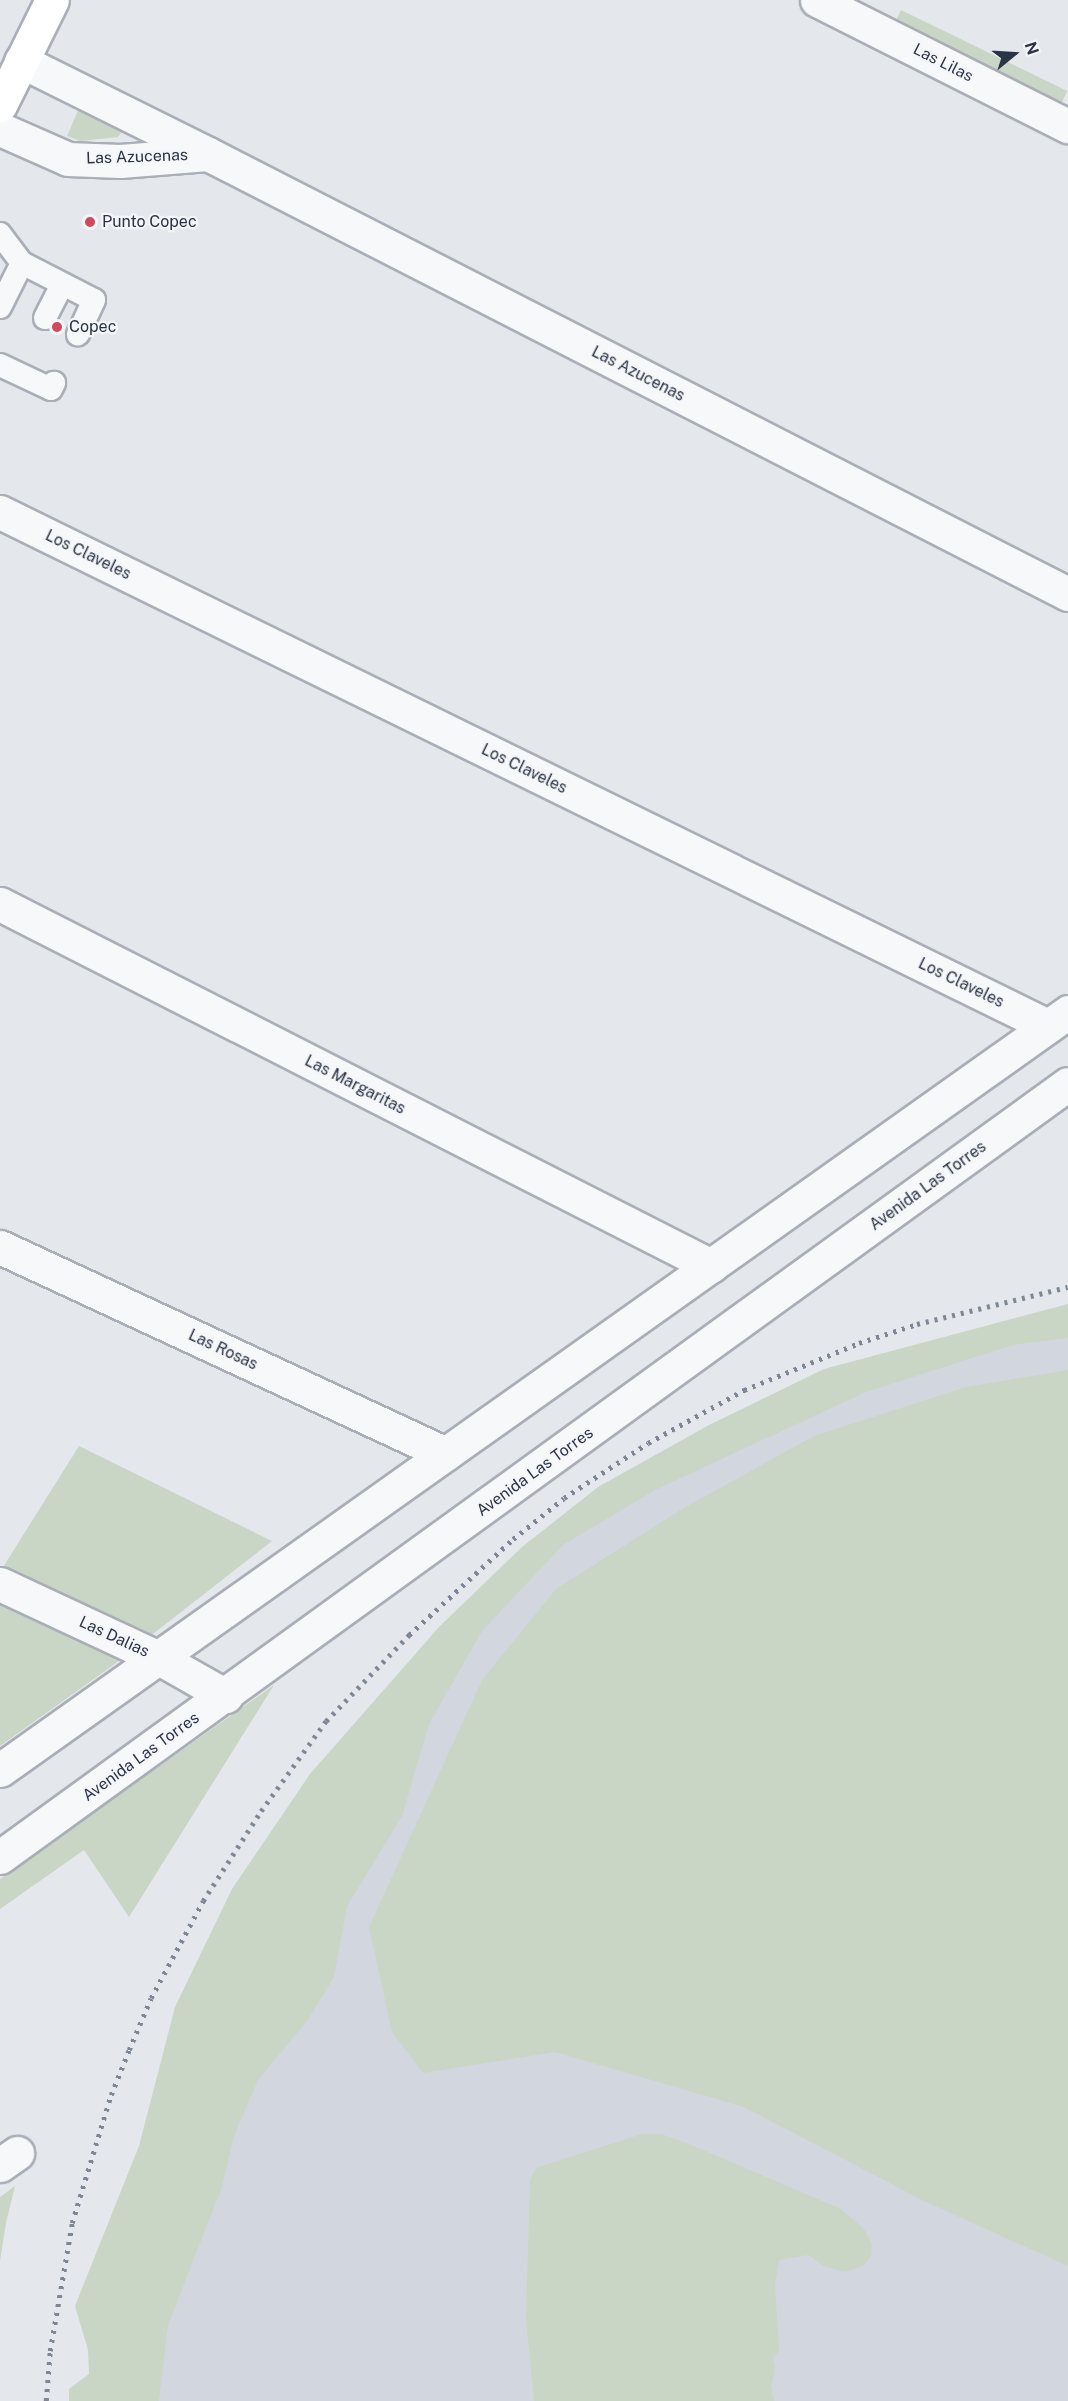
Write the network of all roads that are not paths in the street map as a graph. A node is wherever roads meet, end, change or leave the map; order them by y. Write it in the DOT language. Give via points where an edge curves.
graph roads {
  1 [pos="52,0"];
  2 [pos="817,0"];
  3 [pos="21,61"];
  4 [pos="0,105"];
  5 [pos="1068,126"];
  6 [pos="0,129"];
  7 [pos="207,154"];
  8 [pos="0,234"];
  9 [pos="22,263"];
  10 [pos="62,284"];
  11 [pos="0,308"];
  12 [pos="45,318"];
  13 [pos="78,334"];
  14 [pos="13,369"];
  15 [pos="54,383"];
  16 [pos="0,512"];
  17 [pos="1068,594"];
  18 [pos="0,904"];
  19 [pos="1058,1019"];
  20 [pos="1068,1084"];
  21 [pos="0,1247"];
  22 [pos="711,1266"];
  23 [pos="445,1454"];
  24 [pos="0,1584"];
  25 [pos="159,1658"];
  26 [pos="226,1696"];
  27 [pos="0,1770"];
  28 [pos="0,1857"];
  1 -- 3 [label="main road"];
  2 -- 5 [label="street, Las Lilas"];
  3 -- 4 [label="main road"];
  3 -- 7 [label="street, Las Azucenas"];
  6 -- 7 [label="street, Las Azucenas" via="68,159 120,161"];
  7 -- 17 [label="street, Las Azucenas"];
  8 -- 9 [label="lane"];
  9 -- 10 [label="lane"];
  9 -- 11 [label="lane"];
  10 -- 12 [label="lane"];
  10 -- 13 [label="lane" via="94,300"];
  14 -- 15 [label="lane" via="51,389"];
  16 -- 19 [label="street, Los Claveles"];
  18 -- 22 [label="street, Las Margaritas"];
  19 -- 22 [label="street"];
  20 -- 26 [label="street, Avenida Las Torres"];
  21 -- 23 [label="street, Las Rosas"];
  22 -- 23 [label="street"];
  23 -- 25 [label="street"];
  24 -- 25 [label="street, Las Dalias"];
  25 -- 26 [label="street, Las Dalias"];
  25 -- 27 [label="street"];
  26 -- 28 [label="street, Avenida Las Torres"];
}
